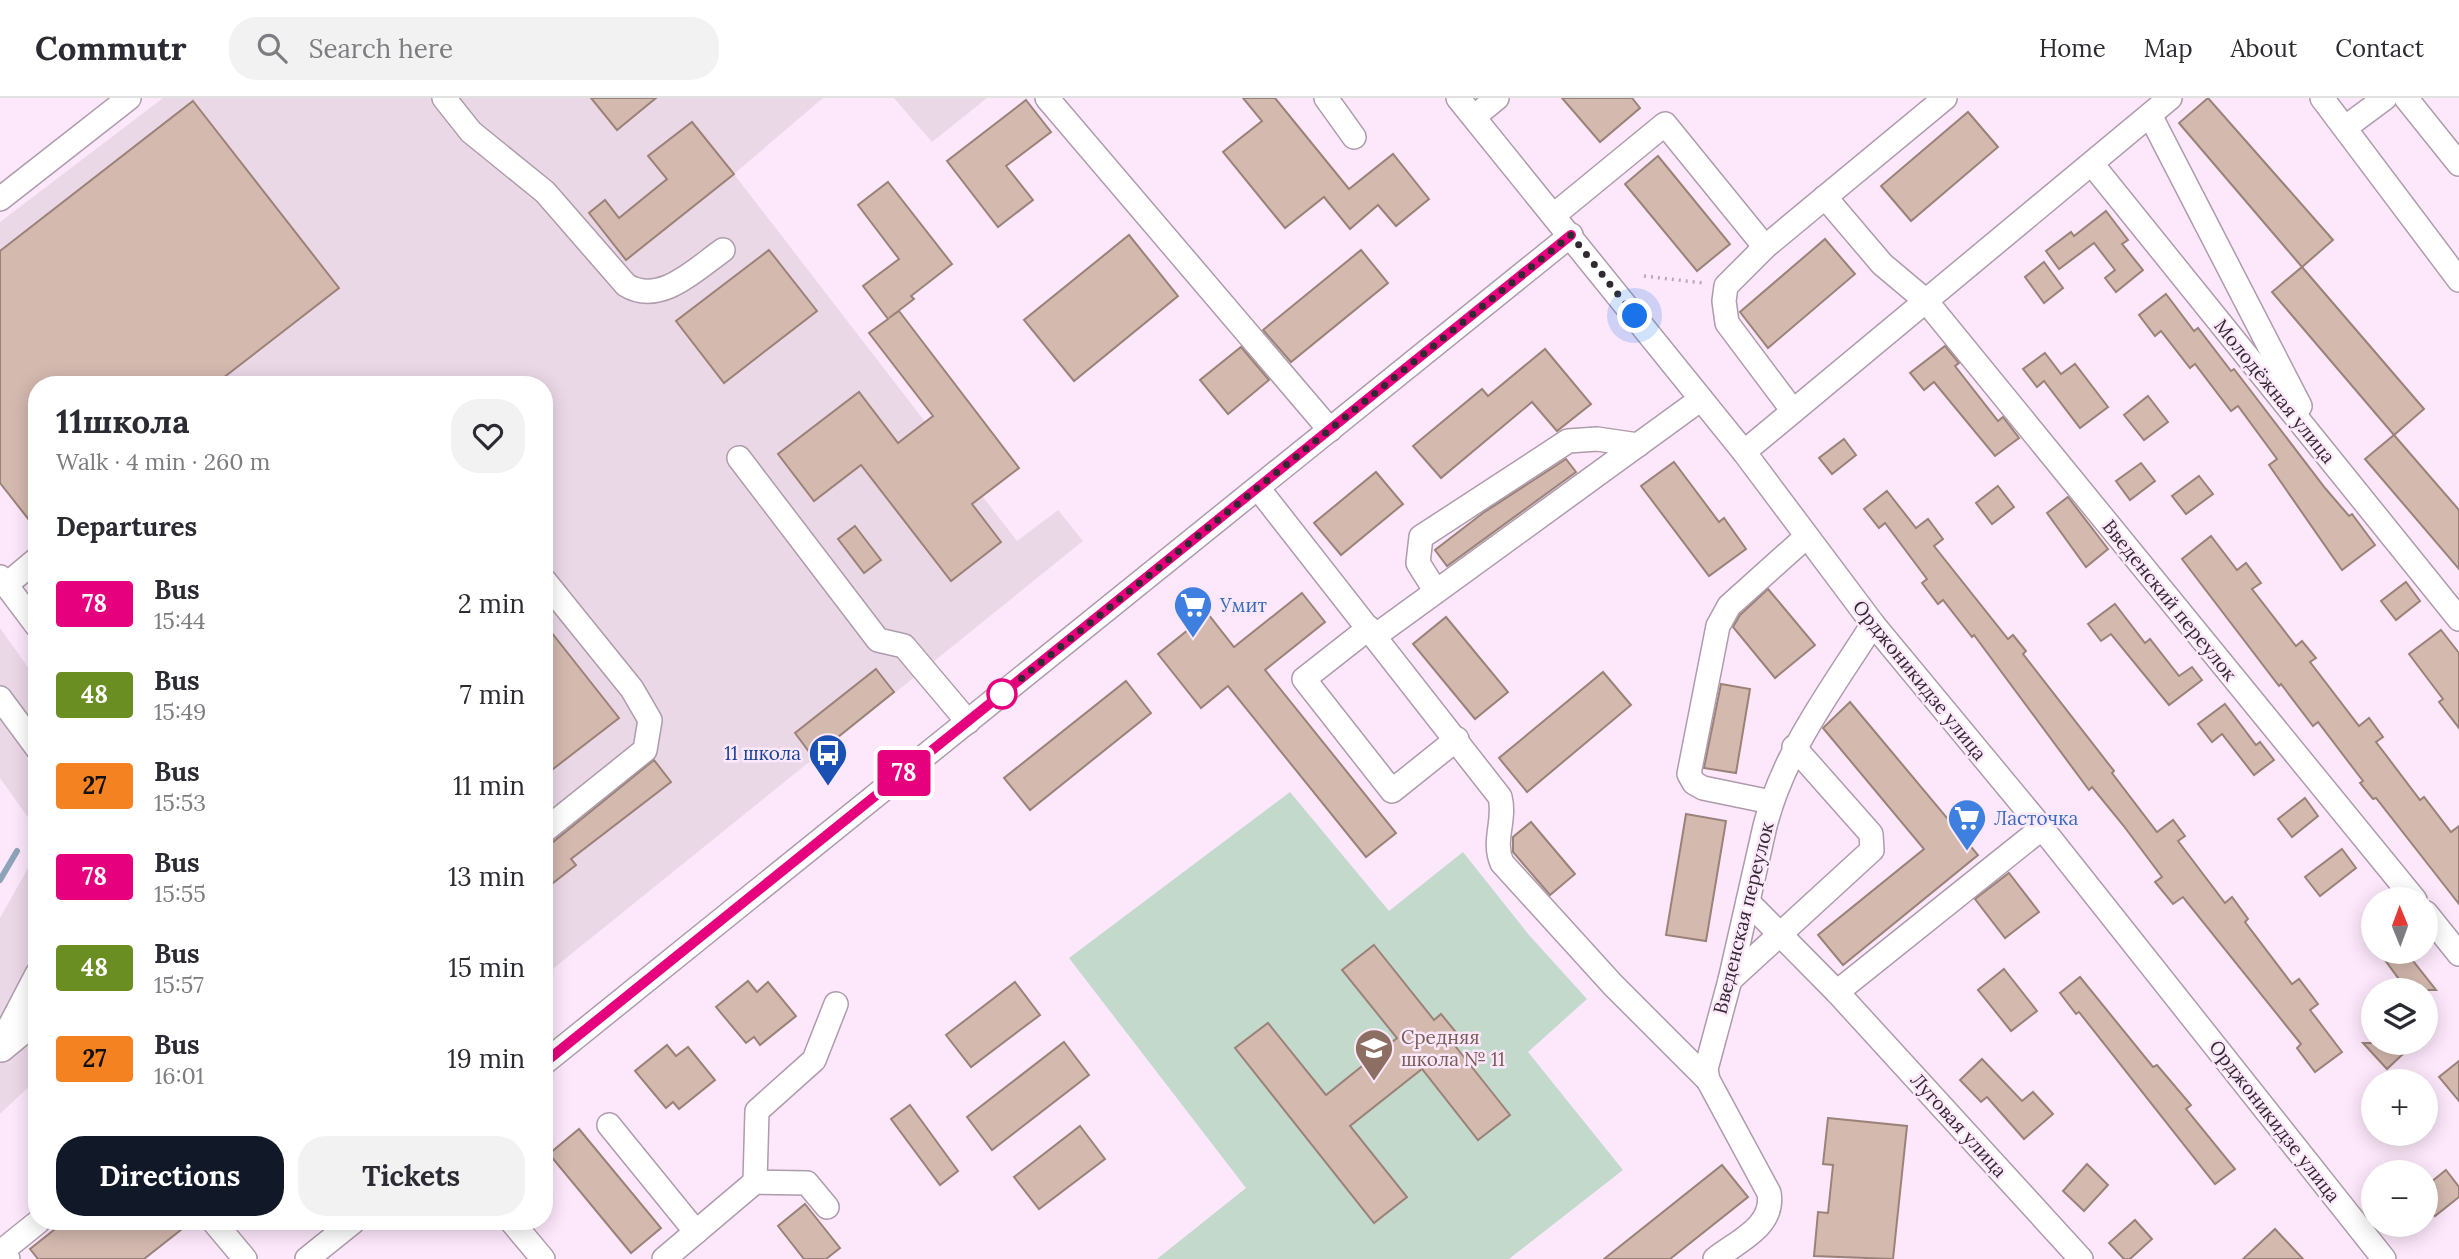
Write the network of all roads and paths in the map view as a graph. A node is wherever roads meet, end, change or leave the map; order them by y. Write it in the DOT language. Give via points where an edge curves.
graph roads {
  1 [pos="129,98"];
  2 [pos="444,98"];
  3 [pos="1047,98"];
  4 [pos="1326,98"];
  5 [pos="1458,98"];
  6 [pos="1497,98"];
  7 [pos="1945,98"];
  8 [pos="2170,98"];
  9 [pos="2322,98"];
  10 [pos="2385,98"];
  11 [pos="2406,98"];
  12 [pos="2150,115"];
  13 [pos="1474,117"];
  14 [pos="2346,127"];
  15 [pos="1354,138"];
  16 [pos="2459,163"];
  17 [pos="2092,164"];
  18 [pos="1825,197"];
  19 [pos="0,199"];
  20 [pos="1554,215"];
  21 [pos="1571,235"];
  22 [pos="1765,247"];
  23 [pos="723,250"];
  24 [pos="1644,276"];
  25 [pos="2459,281"];
  26 [pos="1726,286"];
  27 [pos="1926,301"];
  28 [pos="1701,399"];
  29 [pos="1793,411"];
  30 [pos="1330,430"];
  31 [pos="1638,445"];
  32 [pos="2322,449"];
  33 [pos="1744,452"];
  34 [pos="739,458"];
  35 [pos="1258,488"];
  36 [pos="1807,537"];
  37 [pos="28,565"];
  38 [pos="3,581"];
  39 [pos="1435,590"];
  40 [pos="553,591"];
  41 [pos="28,614"];
  42 [pos="2459,619"];
  43 [pos="1873,624"];
  44 [pos="1372,632"];
  45 [pos="0,698"];
  46 [pos="968,722"];
  47 [pos="28,736"];
  48 [pos="1457,739"];
  49 [pos="1794,747"];
  50 [pos="1771,802"];
  51 [pos="553,824"];
  52 [pos="2042,828"];
  53 [pos="2404,887"];
  54 [pos="1748,902"];
  55 [pos="2438,928"];
  56 [pos="1781,936"];
  57 [pos="2459,954"];
  58 [pos="1730,981"];
  59 [pos="28,991"];
  60 [pos="1837,992"];
  61 [pos="836,1004"];
  62 [pos="28,1028"];
  63 [pos="0,1045"];
  64 [pos="0,1051"];
  65 [pos="553,1056"];
  66 [pos="1708,1080"];
  67 [pos="609,1125"];
  68 [pos="755,1182"];
  69 [pos="827,1207"];
  70 [pos="28,1229"];
  71 [pos="221,1230"];
  72 [pos="343,1230"];
  73 [pos="519,1230"];
  74 [pos="696,1232"];
  75 [pos="2072,1256"];
  76 [pos="8,1259"];
  77 [pos="245,1259"];
  78 [pos="307,1259"];
  79 [pos="543,1259"];
  80 [pos="664,1259"];
  81 [pos="1715,1259"];
  82 [pos="2384,1259"];
  1 -- 19 [label="street"];
  2 -- 23 [label="street" via="471,132 528,176 635,291 668,288"];
  3 -- 30 [label="street"];
  4 -- 15 [label="street"];
  5 -- 13 [label="street, Орджоникидзе улица"];
  6 -- 13 [label="street"];
  7 -- 18 [label="street"];
  8 -- 12 [label="street"];
  9 -- 14 [label="street"];
  10 -- 14 [label="street"];
  11 -- 16 [label="street"];
  12 -- 17 [label="street"];
  12 -- 32 [label="street"];
  13 -- 20 [label="street, Орджоникидзе улица"];
  14 -- 25 [label="street"];
  17 -- 27 [label="street"];
  17 -- 32 [label="street, Молодёжная улица"];
  18 -- 22 [label="street"];
  18 -- 27 [label="street, Введенский переулок" via="1882,264"];
  20 -- 21 [label="street, Орджоникидзе улица"];
  20 -- 22 [label="street" via="1665,124"];
  21 -- 28 [label="street, Орджоникидзе улица"];
  21 -- 30 [label="street"];
  22 -- 26 [label="street"];
  24 -- 26 [label="path"];
  26 -- 29 [label="street" via="1727,323"];
  27 -- 29 [label="street"];
  27 -- 53 [label="street, Введенский переулок"];
  28 -- 31 [label="street"];
  28 -- 33 [label="street, Орджоникидзе улица"];
  29 -- 33 [label="street"];
  30 -- 35 [label="street"];
  31 -- 39 [label="street"];
  31 -- 39 [label="street" via="1597,439 1568,441 1421,537 1418,563"];
  32 -- 42 [label="street, Молодёжная улица"];
  33 -- 36 [label="street, Орджоникидзе улица"];
  34 -- 46 [label="street" via="878,640 904,646"];
  35 -- 44 [label="street"];
  35 -- 46 [label="street"];
  36 -- 43 [label="street, Орджоникидзе улица"];
  36 -- 50 [label="street" via="1729,606 1718,626 1689,774 1703,788"];
  37 -- 38 [label="street"];
  38 -- 41 [label="street"];
  39 -- 44 [label="street"];
  40 -- 51 [label="street" via="632,689 650,720 645,750"];
  43 -- 49 [label="street, Введенская переулок"];
  43 -- 52 [label="street, Орджоникидзе улица"];
  44 -- 48 [label="street"];
  44 -- 48 [label="street" via="1304,679 1376,771 1392,791"];
  45 -- 47 [label="street"];
  46 -- 65 [label="street"];
  48 -- 66 [label="street" via="1500,797 1503,808 1497,852 1502,863"];
  49 -- 50 [label="street, Введенская переулок"];
  49 -- 56 [label="street" via="1871,834 1872,850"];
  50 -- 54 [label="street, Введенская переулок"];
  52 -- 60 [label="street"];
  52 -- 82 [label="street, Орджоникидзе улица"];
  54 -- 56 [label="street, Луговая улица"];
  54 -- 58 [label="street, Введенская переулок"];
  55 -- 57 [label="street"];
  56 -- 58 [label="street"];
  56 -- 60 [label="street, Луговая улица"];
  58 -- 66 [label="street, Введенская переулок" via="1707,1059"];
  59 -- 63 [label="street"];
  60 -- 75 [label="street, Луговая улица"];
  61 -- 68 [label="street" via="814,1060 757,1111"];
  62 -- 64 [label="street"];
  66 -- 81 [label="street" via="1769,1193 1770,1213"];
  67 -- 74 [label="street"];
  68 -- 69 [label="street" via="807,1183"];
  68 -- 74 [label="street"];
  70 -- 76 [label="street" via="2,1251"];
  71 -- 77 [label="street"];
  72 -- 78 [label="street"];
  73 -- 79 [label="street"];
  74 -- 80 [label="street"];
}
